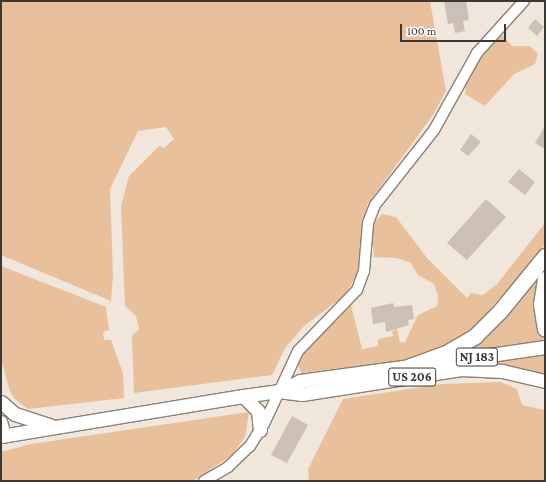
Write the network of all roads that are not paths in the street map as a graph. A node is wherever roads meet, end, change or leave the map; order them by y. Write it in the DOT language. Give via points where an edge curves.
graph roads {
  1 [pos="524,1"];
  2 [pos="545,256"];
  3 [pos="545,279"];
  4 [pos="545,328"];
  5 [pos="545,347"];
  6 [pos="410,366"];
  7 [pos="545,381"];
  8 [pos="278,391"];
  9 [pos="243,396"];
  10 [pos="1,402"];
  11 [pos="1,421"];
  12 [pos="53,426"];
  13 [pos="260,430"];
  14 [pos="3,435"];
  15 [pos="204,481"];
  1 -- 8 [label="street" via="480,49 434,130 381,194 369,216 364,271 357,290 298,351"];
  2 -- 6 [label="highway, US 206" via="500,311 475,336 446,353"];
  3 -- 4 [label="highway" via="541,304"];
  5 -- 6 [label="main road, NJ 183"];
  6 -- 8 [label="main road, US 206" via="300,381"];
  7 -- 8 [label="main road, US 206" via="502,371 470,369 302,394"];
  8 -- 9 [label="main road, US 206"];
  8 -- 13 [label="street"];
  9 -- 12 [label="main road, US 206"];
  9 -- 13 [label="main road" via="258,411"];
  10 -- 12 [label="main road" via="15,414"];
  11 -- 14 [label="main road"];
  12 -- 14 [label="main road, US 206"];
  13 -- 15 [label="street" via="238,458"];
}
